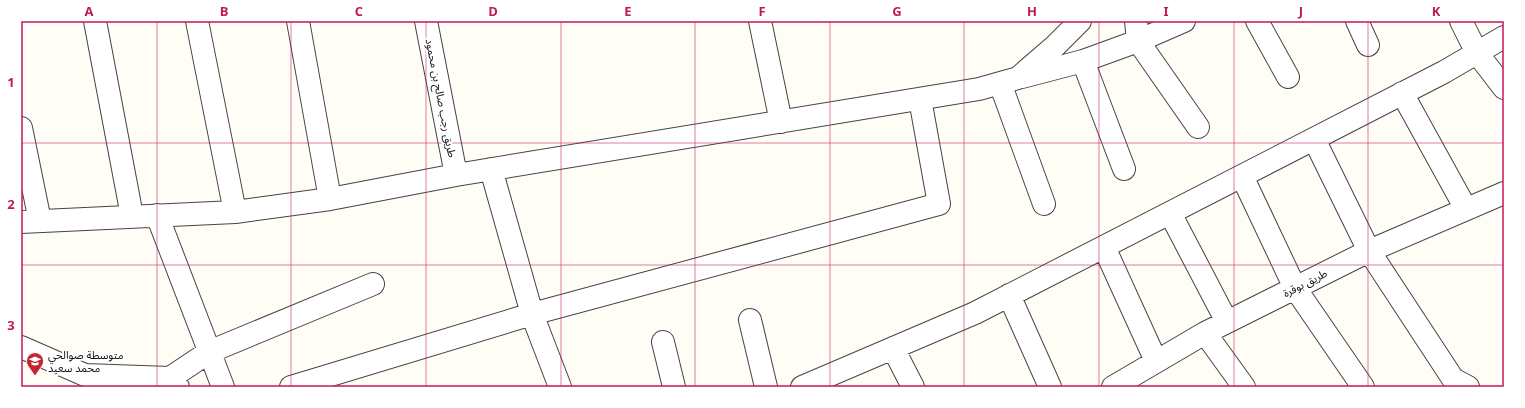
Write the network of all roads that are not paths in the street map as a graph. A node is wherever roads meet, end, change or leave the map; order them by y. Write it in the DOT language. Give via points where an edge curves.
graph roads {
  1 [pos="95,21"];
  2 [pos="197,21"];
  3 [pos="298,21"];
  4 [pos="426,21"];
  5 [pos="760,21"];
  6 [pos="1080,21"];
  7 [pos="1184,21"];
  8 [pos="1257,21"];
  9 [pos="1357,21"];
  10 [pos="1461,21"];
  11 [pos="1137,31"];
  12 [pos="1504,37"];
  13 [pos="1368,45"];
  14 [pos="1476,53"];
  15 [pos="1083,61"];
  16 [pos="1288,77"];
  17 [pos="1009,80"];
  18 [pos="1504,88"];
  19 [pos="1402,93"];
  20 [pos="920,99"];
  21 [pos="782,122"];
  22 [pos="1198,127"];
  23 [pos="21,128"];
  24 [pos="1314,139"];
  25 [pos="490,169"];
  26 [pos="1124,169"];
  27 [pos="456,175"];
  28 [pos="1242,176"];
  29 [pos="1504,193"];
  30 [pos="330,199"];
  31 [pos="1044,204"];
  32 [pos="1466,209"];
  33 [pos="235,212"];
  34 [pos="1170,213"];
  35 [pos="157,215"];
  36 [pos="132,216"];
  37 [pos="31,222"];
  38 [pos="1104,247"];
  39 [pos="1369,251"];
  40 [pos="372,284"];
  41 [pos="1295,288"];
  42 [pos="1009,295"];
  43 [pos="532,314"];
  44 [pos="750,320"];
  45 [pos="1227,322"];
  46 [pos="1205,333"];
  47 [pos="663,342"];
  48 [pos="21,347"];
  49 [pos="893,348"];
  50 [pos="209,352"];
  51 [pos="1156,361"];
  52 [pos="174,382"];
  53 [pos="1123,384"];
  54 [pos="1454,384"];
  55 [pos="223,387"];
  56 [pos="291,387"];
  57 [pos="560,387"];
  58 [pos="674,387"];
  59 [pos="766,387"];
  60 [pos="802,387"];
  61 [pos="913,387"];
  62 [pos="1050,387"];
  63 [pos="1244,387"];
  64 [pos="1363,387"];
  1 -- 36 [label="street"];
  2 -- 33 [label="street"];
  3 -- 30 [label="street"];
  4 -- 27 [label="street, طريق رجب صالح بن محمود"];
  5 -- 21 [label="street"];
  6 -- 17 [label="street" via="1055,46"];
  7 -- 11 [label="street"];
  8 -- 16 [label="street"];
  9 -- 13 [label="street"];
  10 -- 14 [label="street"];
  11 -- 15 [label="street"];
  11 -- 22 [label="street"];
  12 -- 14 [label="street"];
  14 -- 18 [label="street"];
  14 -- 19 [label="street"];
  15 -- 17 [label="street"];
  15 -- 26 [label="street"];
  17 -- 20 [label="street" via="979,89"];
  17 -- 31 [label="street"];
  19 -- 24 [label="street"];
  19 -- 32 [label="street"];
  20 -- 21 [label="street"];
  20 -- 43 [label="street" via="939,204"];
  21 -- 25 [label="street"];
  23 -- 37 [label="street"];
  24 -- 28 [label="street"];
  24 -- 39 [label="street"];
  25 -- 27 [label="street"];
  25 -- 43 [label="street"];
  27 -- 30 [label="street"];
  28 -- 34 [label="street"];
  28 -- 41 [label="street"];
  29 -- 32 [label="street, طريق بوقرة"];
  30 -- 33 [label="street"];
  32 -- 39 [label="street, طريق بوقرة"];
  33 -- 35 [label="street"];
  34 -- 38 [label="street"];
  34 -- 45 [label="street"];
  35 -- 36 [label="street"];
  35 -- 50 [label="street"];
  36 -- 37 [label="street"];
  38 -- 42 [label="street"];
  38 -- 51 [label="street"];
  39 -- 41 [label="street, طريق بوقرة"];
  39 -- 54 [label="street"];
  40 -- 50 [label="street"];
  41 -- 45 [label="street, طريق بوقرة"];
  41 -- 64 [label="street"];
  42 -- 49 [label="street"];
  42 -- 62 [label="street"];
  43 -- 56 [label="street"];
  43 -- 57 [label="street"];
  44 -- 59 [label="street"];
  45 -- 46 [label="street, طريق بوقرة"];
  46 -- 51 [label="street, طريق بوقرة"];
  46 -- 63 [label="street"];
  47 -- 58 [label="street"];
  48 -- 52 [label="street" via="85,375"];
  49 -- 60 [label="street"];
  49 -- 61 [label="street"];
  50 -- 52 [label="street"];
  50 -- 55 [label="street"];
  51 -- 53 [label="street, طريق بوقرة"];
}
